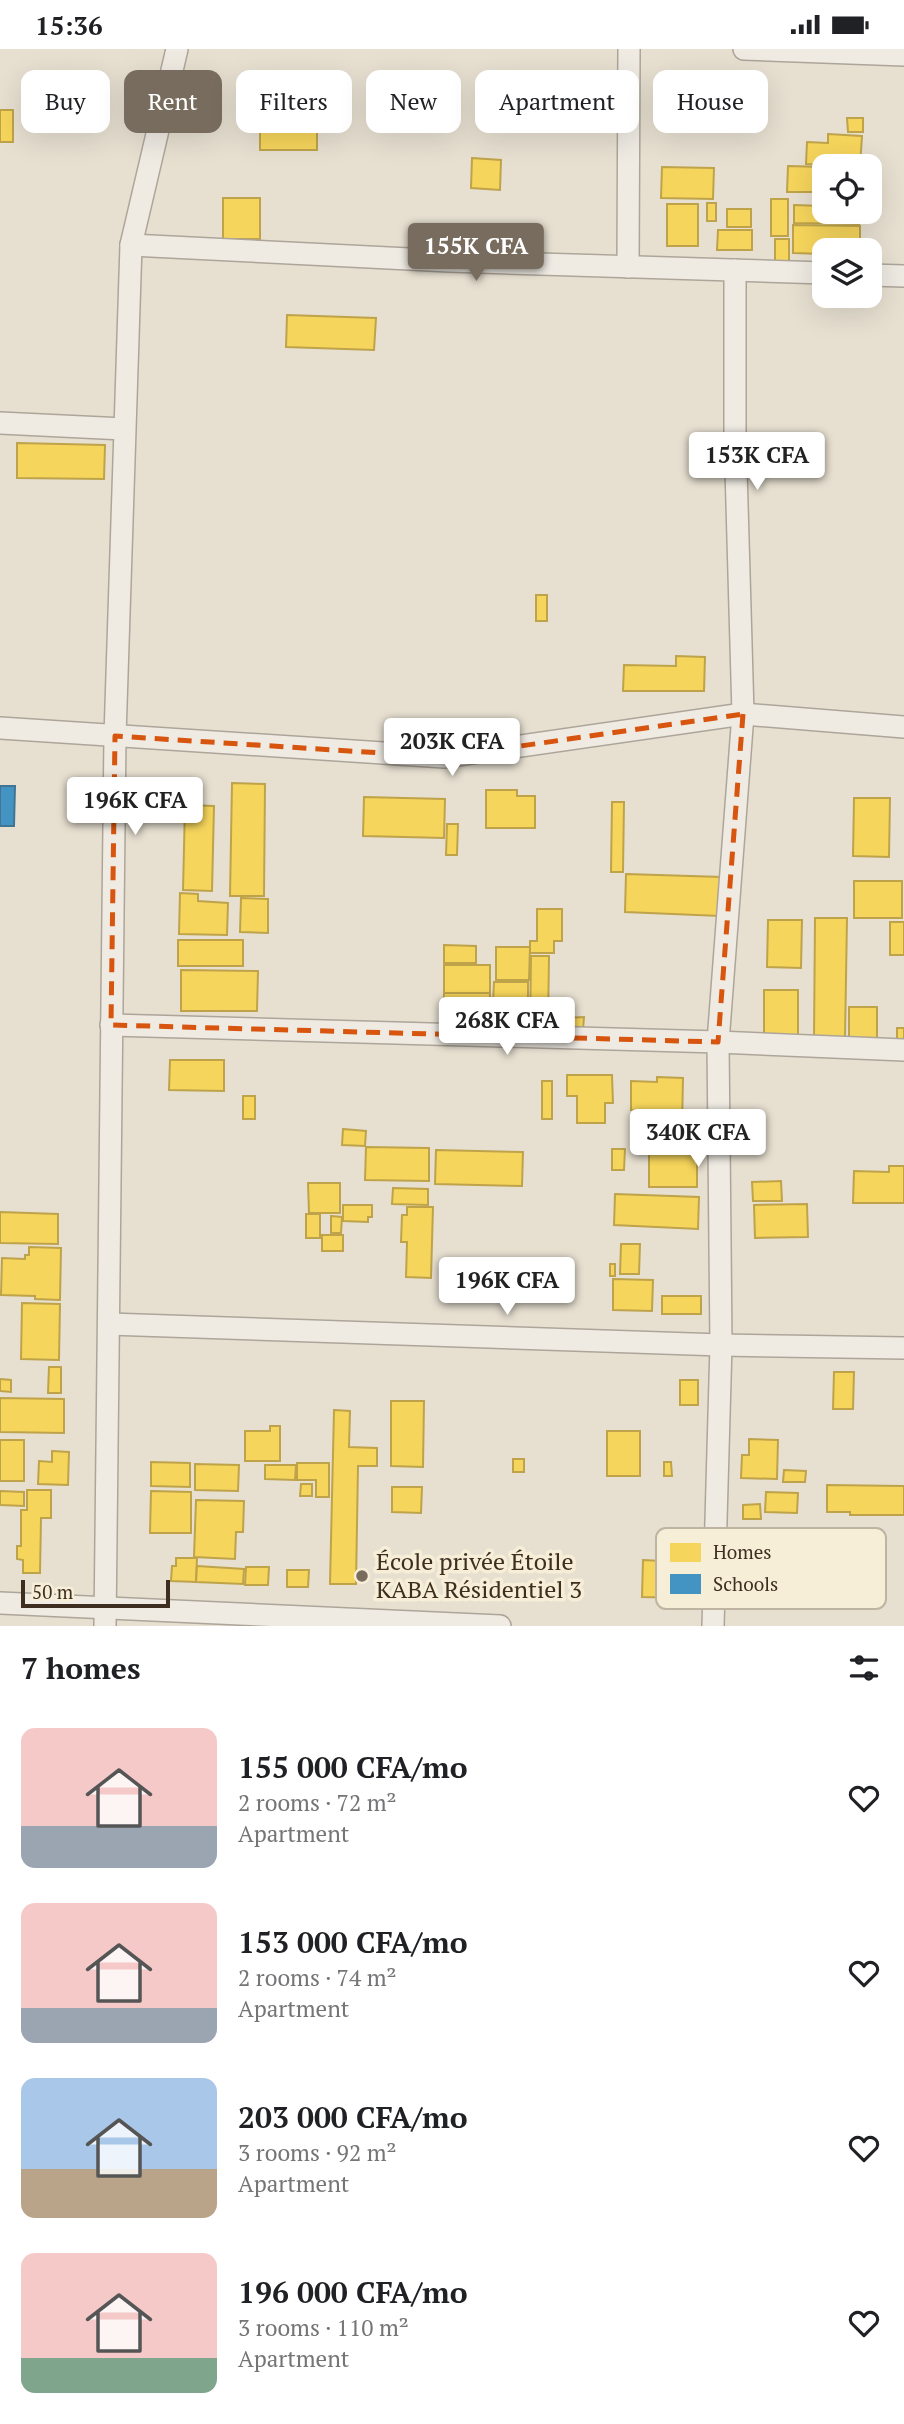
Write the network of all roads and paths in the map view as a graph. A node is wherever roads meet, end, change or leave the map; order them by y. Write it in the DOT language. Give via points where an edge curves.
graph roads {
  1 [pos="177,49"];
  2 [pos="629,49"];
  3 [pos="744,49"];
  4 [pos="904,55"];
  5 [pos="131,245"];
  6 [pos="628,267"];
  7 [pos="735,270"];
  8 [pos="812,273"];
  9 [pos="882,275"];
  10 [pos="904,276"];
  11 [pos="0,423"];
  12 [pos="124,429"];
  13 [pos="743,714"];
  14 [pos="904,727"];
  15 [pos="0,728"];
  16 [pos="116,736"];
  17 [pos="111,1025"];
  18 [pos="718,1042"];
  19 [pos="904,1050"];
  20 [pos="109,1324"];
  21 [pos="721,1345"];
  22 [pos="904,1348"];
  23 [pos="716,1528"];
  24 [pos="0,1603"];
  25 [pos="105,1616"];
  26 [pos="500,1626"];
  1 -- 5 [label="street"];
  2 -- 6 [label="street"];
  3 -- 4 [label="street"];
  5 -- 6 [label="street"];
  5 -- 12 [label="street"];
  6 -- 7 [label="street"];
  7 -- 8 [label="street"];
  7 -- 13 [label="street"];
  9 -- 10 [label="street"];
  11 -- 12 [label="street"];
  12 -- 16 [label="street"];
  13 -- 14 [label="street"];
  13 -- 16 [label="street" via="444,757"];
  13 -- 18 [label="street"];
  15 -- 16 [label="street"];
  16 -- 17 [label="street"];
  17 -- 18 [label="street"];
  17 -- 20 [label="street"];
  18 -- 19 [label="street"];
  18 -- 21 [label="street"];
  20 -- 21 [label="street"];
  20 -- 25 [label="street"];
  21 -- 22 [label="street"];
  21 -- 23 [label="street"];
  24 -- 25 [label="street"];
  25 -- 26 [label="street"];
}
